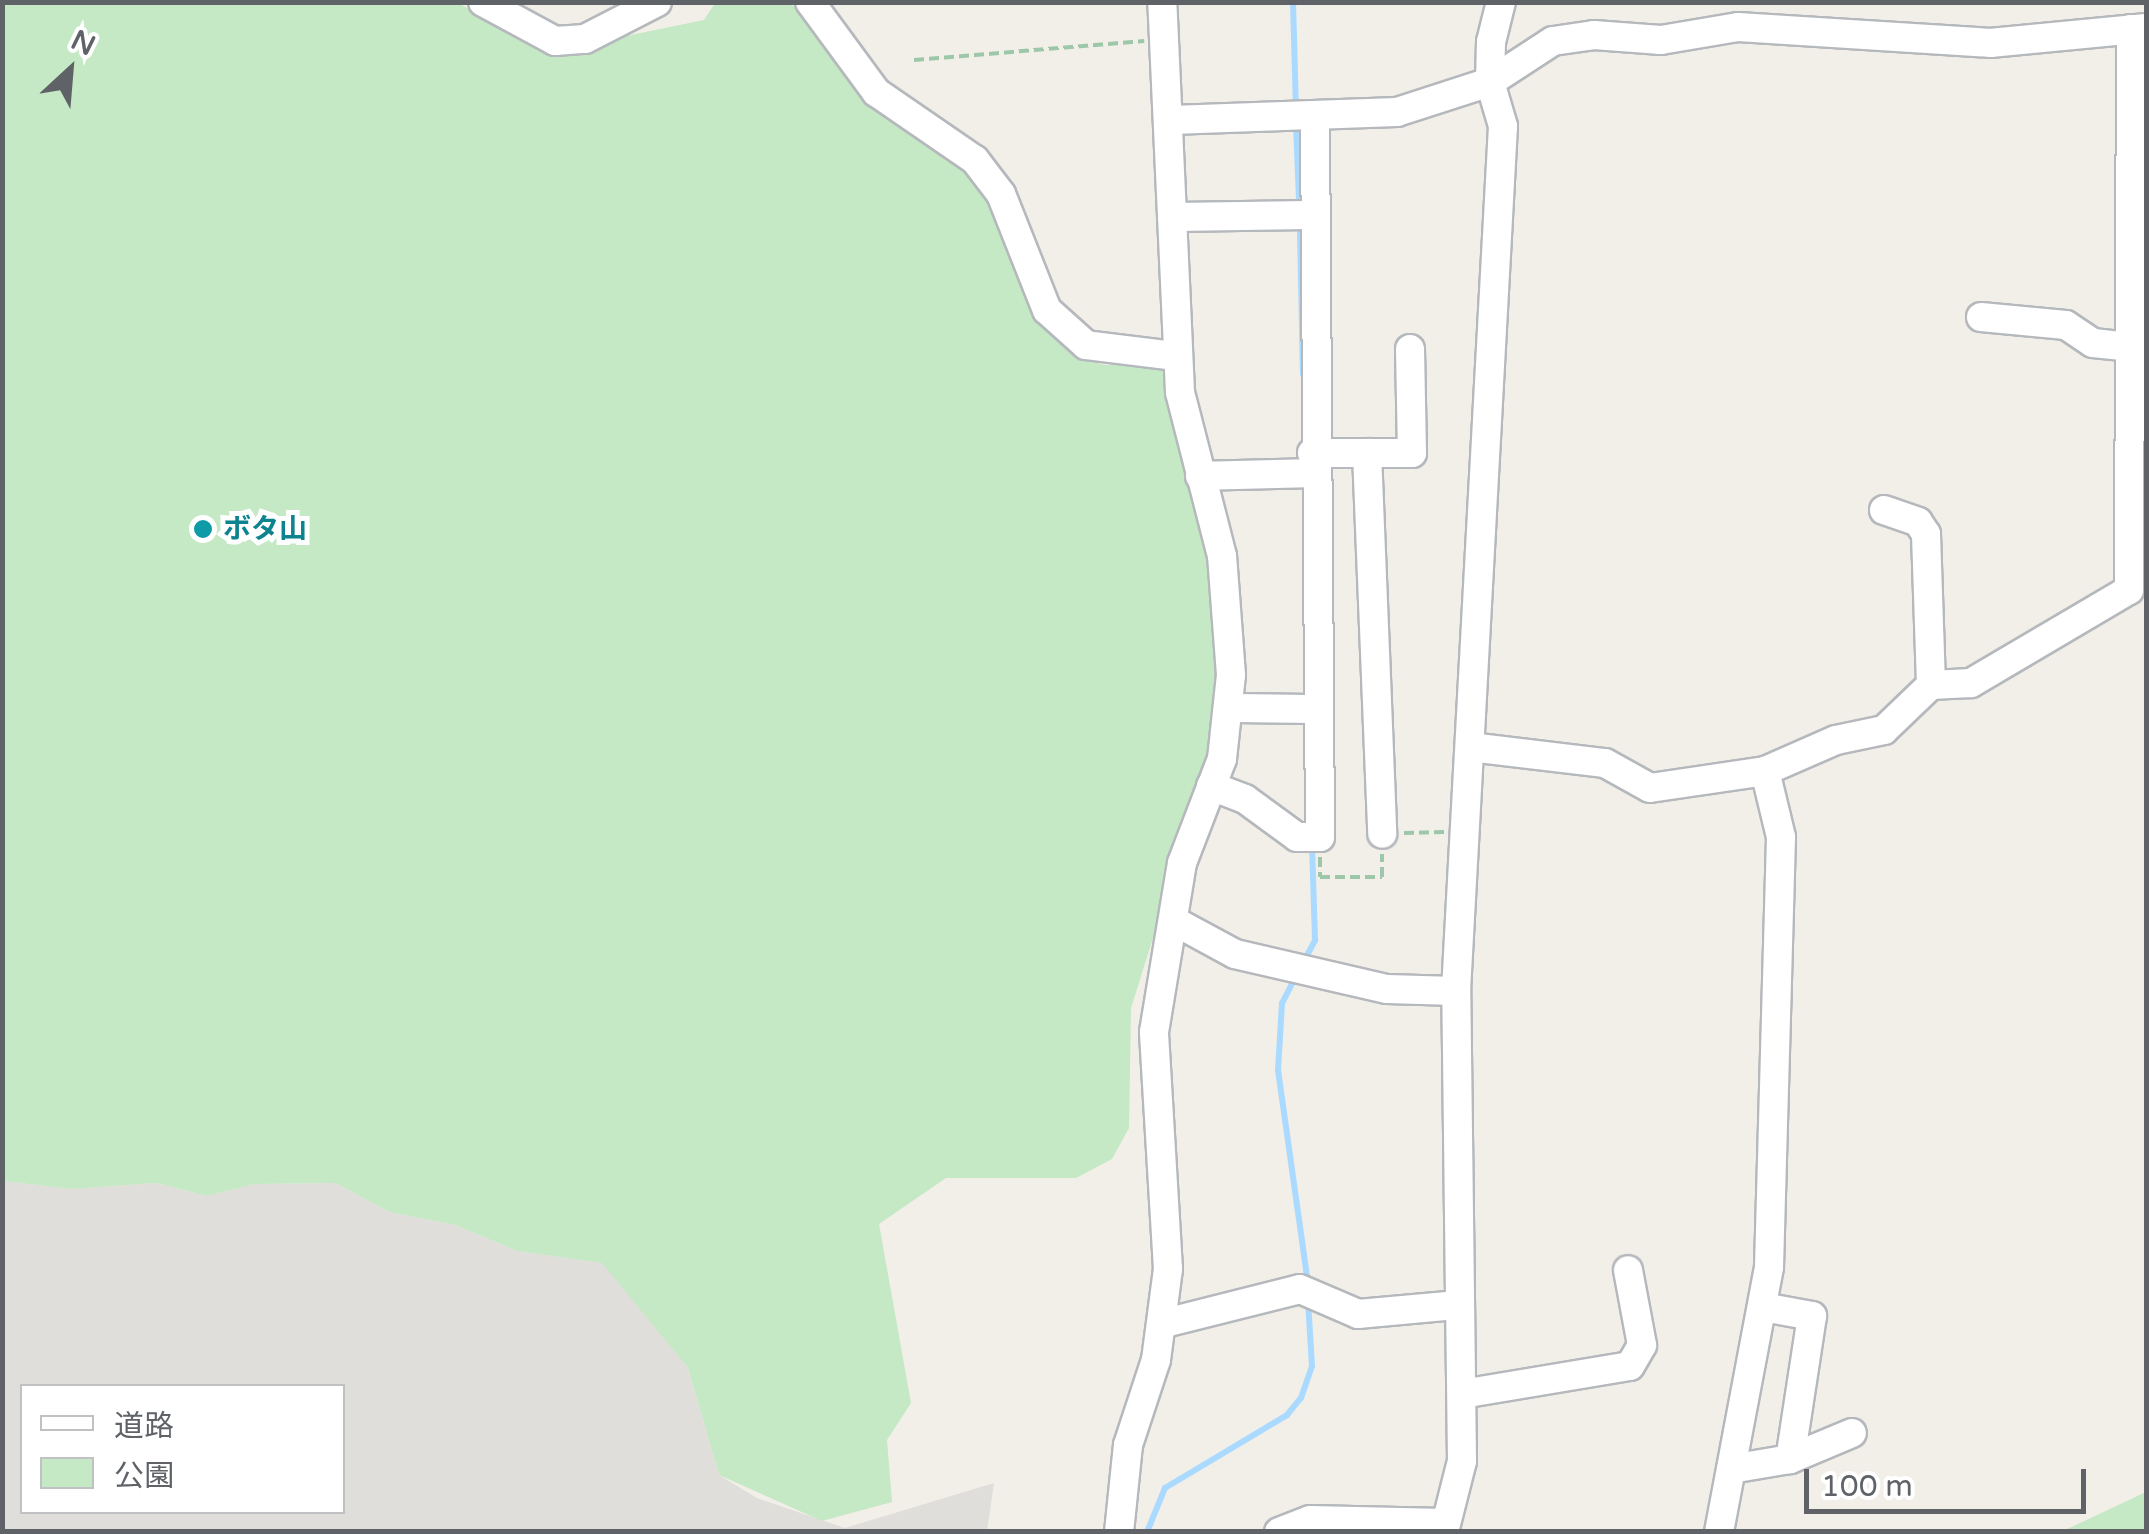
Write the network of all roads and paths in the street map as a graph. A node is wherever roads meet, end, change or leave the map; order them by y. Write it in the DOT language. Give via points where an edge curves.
graph roads {
  1 [pos="482,2"];
  2 [pos="656,2"];
  3 [pos="810,2"];
  4 [pos="1162,2"];
  5 [pos="1502,2"];
  6 [pos="2139,28"];
  7 [pos="1163,38"];
  8 [pos="914,60"];
  9 [pos="1490,82"];
  10 [pos="1304,119"];
  11 [pos="1171,120"];
  12 [pos="1312,215"];
  13 [pos="1172,217"];
  14 [pos="1981,317"];
  15 [pos="2130,347"];
  16 [pos="1410,349"];
  17 [pos="1176,356"];
  18 [pos="1367,453"];
  19 [pos="1309,466"];
  20 [pos="1200,476"];
  21 [pos="1884,510"];
  22 [pos="1932,685"];
  23 [pos="1230,708"];
  24 [pos="1310,709"];
  25 [pos="1470,747"];
  26 [pos="1765,772"];
  27 [pos="1211,786"];
  28 [pos="1465,832"];
  29 [pos="1382,834"];
  30 [pos="1312,837"];
  31 [pos="1174,921"];
  32 [pos="1456,992"];
  33 [pos="1628,1270"];
  34 [pos="1456,1305"];
  35 [pos="1763,1308"];
  36 [pos="1161,1324"];
  37 [pos="1462,1394"];
  38 [pos="1852,1433"];
  39 [pos="1790,1459"];
  40 [pos="1731,1468"];
  41 [pos="1444,1527"];
  42 [pos="1119,1532"];
  43 [pos="1278,1532"];
  44 [pos="1719,1532"];
  1 -- 2 [label="street" via="556,41 586,39"];
  3 -- 17 [label="street" via="876,92 975,160 1001,194 1047,310 1086,345"];
  4 -- 7 [label="street"];
  5 -- 9 [label="street"];
  6 -- 9 [label="street" via="1990,43 1738,27 1661,40 1594,35 1553,41"];
  6 -- 15 [label="street"];
  7 -- 8 [label="path"];
  7 -- 11 [label="street"];
  9 -- 10 [label="street" via="1397,112"];
  9 -- 25 [label="street" via="1503,126"];
  10 -- 11 [label="street"];
  10 -- 12 [label="street"];
  11 -- 13 [label="street"];
  12 -- 13 [label="street"];
  12 -- 19 [label="street"];
  13 -- 17 [label="street"];
  14 -- 15 [label="street" via="2066,325 2093,342"];
  15 -- 22 [label="street" via="2129,590 1970,683"];
  16 -- 18 [label="street" via="1412,453"];
  17 -- 20 [label="street"];
  18 -- 19 [label="street"];
  18 -- 29 [label="street"];
  19 -- 20 [label="street"];
  19 -- 24 [label="street"];
  20 -- 23 [label="street" via="1222,556"];
  21 -- 22 [label="street" via="1918,522 1926,534"];
  22 -- 26 [label="street" via="1884,730 1836,740"];
  23 -- 24 [label="street"];
  23 -- 27 [label="street"];
  24 -- 30 [label="street"];
  25 -- 26 [label="street" via="1605,763 1650,788"];
  25 -- 28 [label="street"];
  26 -- 35 [label="street" via="1781,837"];
  27 -- 30 [label="street"];
  27 -- 31 [label="street" via="1182,863"];
  28 -- 29 [label="path"];
  28 -- 32 [label="street"];
  29 -- 30 [label="path" via="1382,877 1320,877"];
  31 -- 32 [label="street" via="1234,954 1388,989"];
  31 -- 36 [label="street" via="1154,1032 1168,1269"];
  32 -- 34 [label="street"];
  33 -- 37 [label="street" via="1642,1345 1630,1366"];
  34 -- 36 [label="street" via="1358,1314 1308,1292"];
  34 -- 37 [label="street"];
  35 -- 39 [label="street" via="1812,1316"];
  35 -- 40 [label="street"];
  36 -- 42 [label="street" via="1128,1444"];
  37 -- 41 [label="street" via="1462,1461"];
  38 -- 39 [label="street"];
  39 -- 40 [label="street"];
  40 -- 44 [label="street"];
  41 -- 43 [label="street" via="1310,1520"];
}
